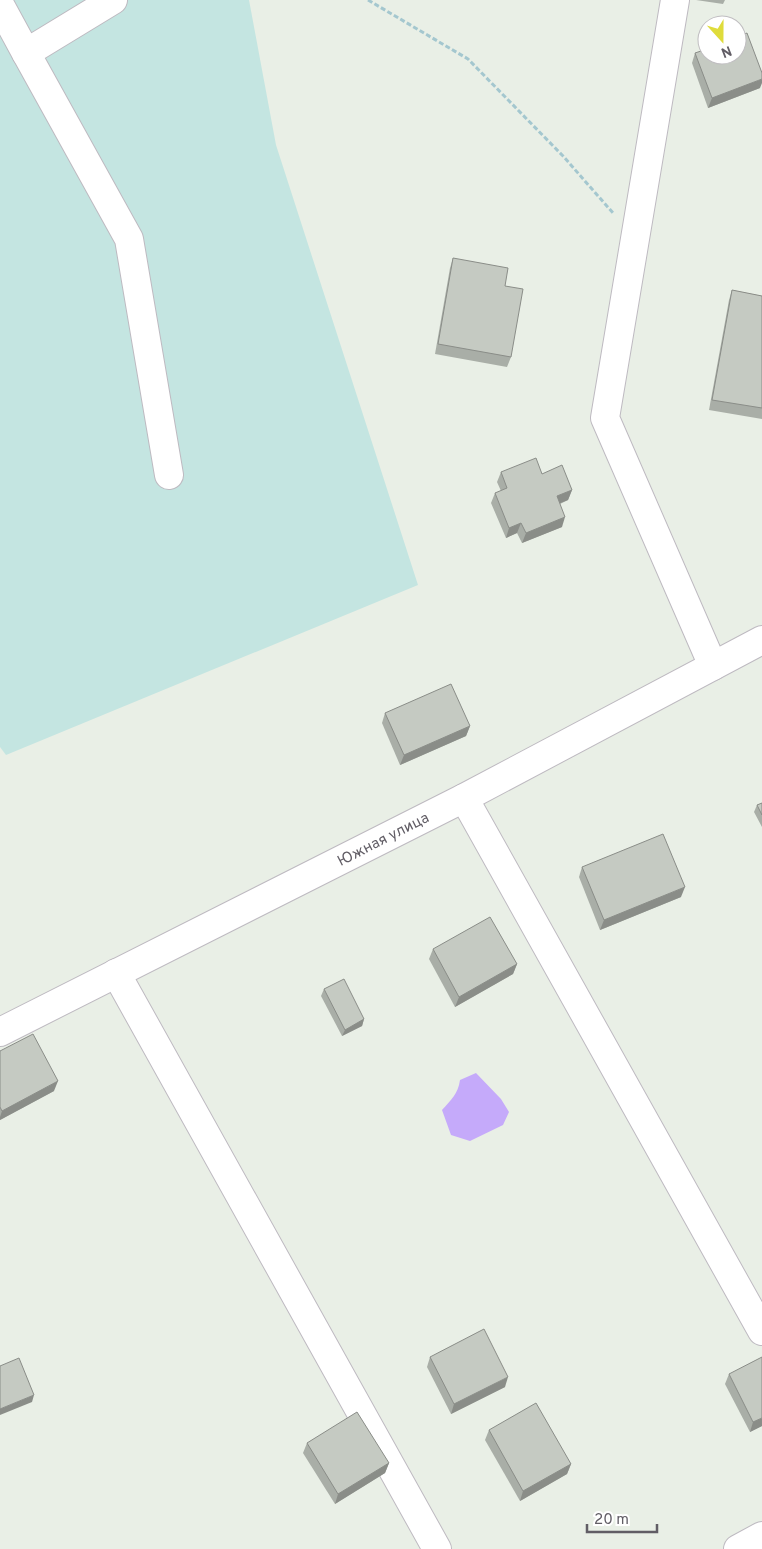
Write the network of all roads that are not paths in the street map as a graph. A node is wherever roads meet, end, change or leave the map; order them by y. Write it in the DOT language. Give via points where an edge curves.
graph roads {
  1 [pos="113,0"];
  2 [pos="675,0"];
  3 [pos="0,5"];
  4 [pos="26,53"];
  5 [pos="168,475"];
  6 [pos="762,640"];
  7 [pos="713,666"];
  8 [pos="464,798"];
  9 [pos="116,973"];
  10 [pos="0,1032"];
  11 [pos="762,1331"];
  12 [pos="762,1536"];
  13 [pos="437,1549"];
  14 [pos="738,1549"];
  1 -- 4 [label="street"];
  2 -- 7 [label="street" via="605,418"];
  3 -- 4 [label="street"];
  4 -- 5 [label="street" via="129,239"];
  6 -- 7 [label="street, Южная улица"];
  7 -- 8 [label="street, Южная улица"];
  8 -- 9 [label="street, Южная улица"];
  8 -- 11 [label="street"];
  9 -- 10 [label="street, Южная улица"];
  9 -- 13 [label="street"];
  12 -- 14 [label="street"];
}
